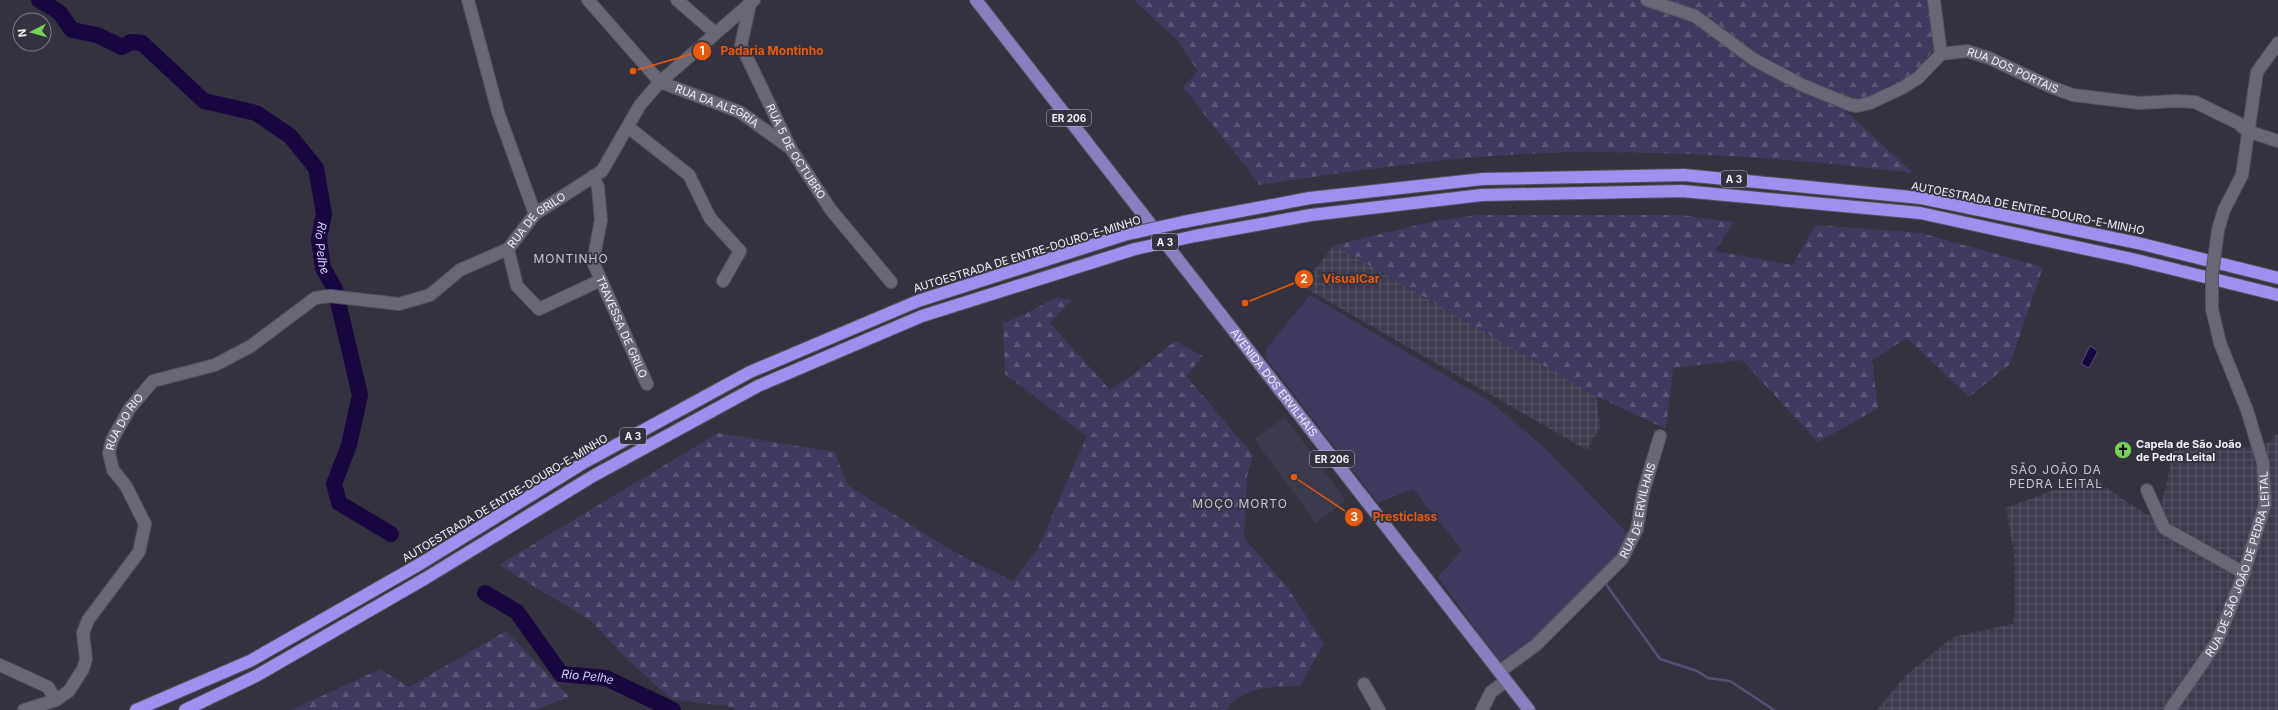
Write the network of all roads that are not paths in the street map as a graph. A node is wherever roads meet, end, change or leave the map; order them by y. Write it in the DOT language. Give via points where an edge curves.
graph roads {
  1 [pos="468,0"];
  2 [pos="588,0"];
  3 [pos="677,0"];
  4 [pos="976,0"];
  5 [pos="1934,0"];
  6 [pos="1646,1"];
  7 [pos="752,2"];
  8 [pos="716,33"];
  9 [pos="2278,43"];
  10 [pos="1941,54"];
  11 [pos="660,82"];
  12 [pos="628,127"];
  13 [pos="2247,131"];
  14 [pos="2278,140"];
  15 [pos="791,149"];
  16 [pos="593,176"];
  17 [pos="535,214"];
  18 [pos="508,249"];
  19 [pos="2278,278"];
  20 [pos="601,280"];
  21 [pos="723,282"];
  22 [pos="891,282"];
  23 [pos="2278,295"];
  24 [pos="330,296"];
  25 [pos="647,384"];
  26 [pos="1660,436"];
  27 [pos="2147,490"];
  28 [pos="2244,573"];
  29 [pos="0,665"];
  30 [pos="1502,676"];
  31 [pos="1364,684"];
  32 [pos="56,700"];
  33 [pos="24,710"];
  34 [pos="136,710"];
  35 [pos="185,710"];
  36 [pos="1379,710"];
  37 [pos="1482,710"];
  38 [pos="1529,710"];
  39 [pos="2170,710"];
  1 -- 17 [label="street" via="498,112"];
  2 -- 11 [label="street"];
  3 -- 8 [label="street"];
  4 -- 30 [label="main road, AVENIDA DOS ERVILHAIS / ER 206"];
  5 -- 10 [label="street"];
  6 -- 10 [label="street" via="1686,12 1753,60 1802,85 1857,106 1870,103 1910,83"];
  7 -- 8 [label="street, RUA DE GRILO"];
  7 -- 15 [label="street, RUA 5 DE OCTUBRO" via="741,45"];
  8 -- 11 [label="street, RUA DE GRILO"];
  9 -- 13 [label="street" via="2257,72"];
  10 -- 13 [label="street, RUA DOS PORTAIS" via="1975,53 2074,96 2139,103 2195,102 2238,123"];
  11 -- 12 [label="street, RUA DE GRILO" via="640,105"];
  11 -- 15 [label="street, RUA DA ALEGRÍA" via="740,112"];
  12 -- 16 [label="street, RUA DE GRILO" via="602,170"];
  12 -- 21 [label="street" via="689,175 710,218 740,251"];
  13 -- 14 [label="street, RUA DOS PORTAIS"];
  13 -- 28 [label="street, RUA DE SÃO JOÃO DE PEDRA LEITAL, bridge" via="2242,175 2224,210 2218,230 2212,275 2213,314 2220,343 2247,410 2265,477 2265,504"];
  15 -- 22 [label="street, RUA 5 DE OCTUBRO" via="831,210"];
  16 -- 17 [label="street, RUA DE GRILO"];
  16 -- 20 [label="street, TRAVESSA DE GRILO" via="598,188 601,220 593,262"];
  17 -- 18 [label="street, RUA DE GRILO"];
  18 -- 20 [label="street" via="517,286 538,309"];
  18 -- 24 [label="street, RUA DE GRILO" via="460,270 430,295 399,304"];
  19 -- 34 [label="highway, AUTOESTRADA DE ENTRE-DOURO-E-MINHO / A 3, bridge" via="2138,243 1921,198 1684,175 1483,180 1310,198 1184,222 1124,235 918,301 750,372 585,462 420,564 250,661"];
  20 -- 25 [label="street, TRAVESSA DE GRILO"];
  23 -- 35 [label="highway, A 3, bridge" via="2132,259 1920,213 1682,191 1482,195 1311,215 1194,236 1135,249 922,316 758,386 593,476 426,578 256,676"];
  24 -- 32 [label="street, RUA DO RIO" via="315,298 251,346 215,365 153,380 130,408 112,440 109,453 113,470 126,486 145,524 139,552 88,620 84,634 84,669 69,691"];
  26 -- 30 [label="street, RUA DE ERVILHAIS" via="1643,493 1637,529 1622,559"];
  27 -- 28 [label="street" via="2164,528"];
  28 -- 39 [label="street, RUA DE SÃO JOÃO DE PEDRA LEITAL" via="2217,642"];
  29 -- 32 [label="street" via="48,687"];
  30 -- 37 [label="street, RUA DE ERVILHAIS"];
  30 -- 38 [label="main road, ER 206"];
  31 -- 36 [label="street"];
  32 -- 33 [label="street"];
}
